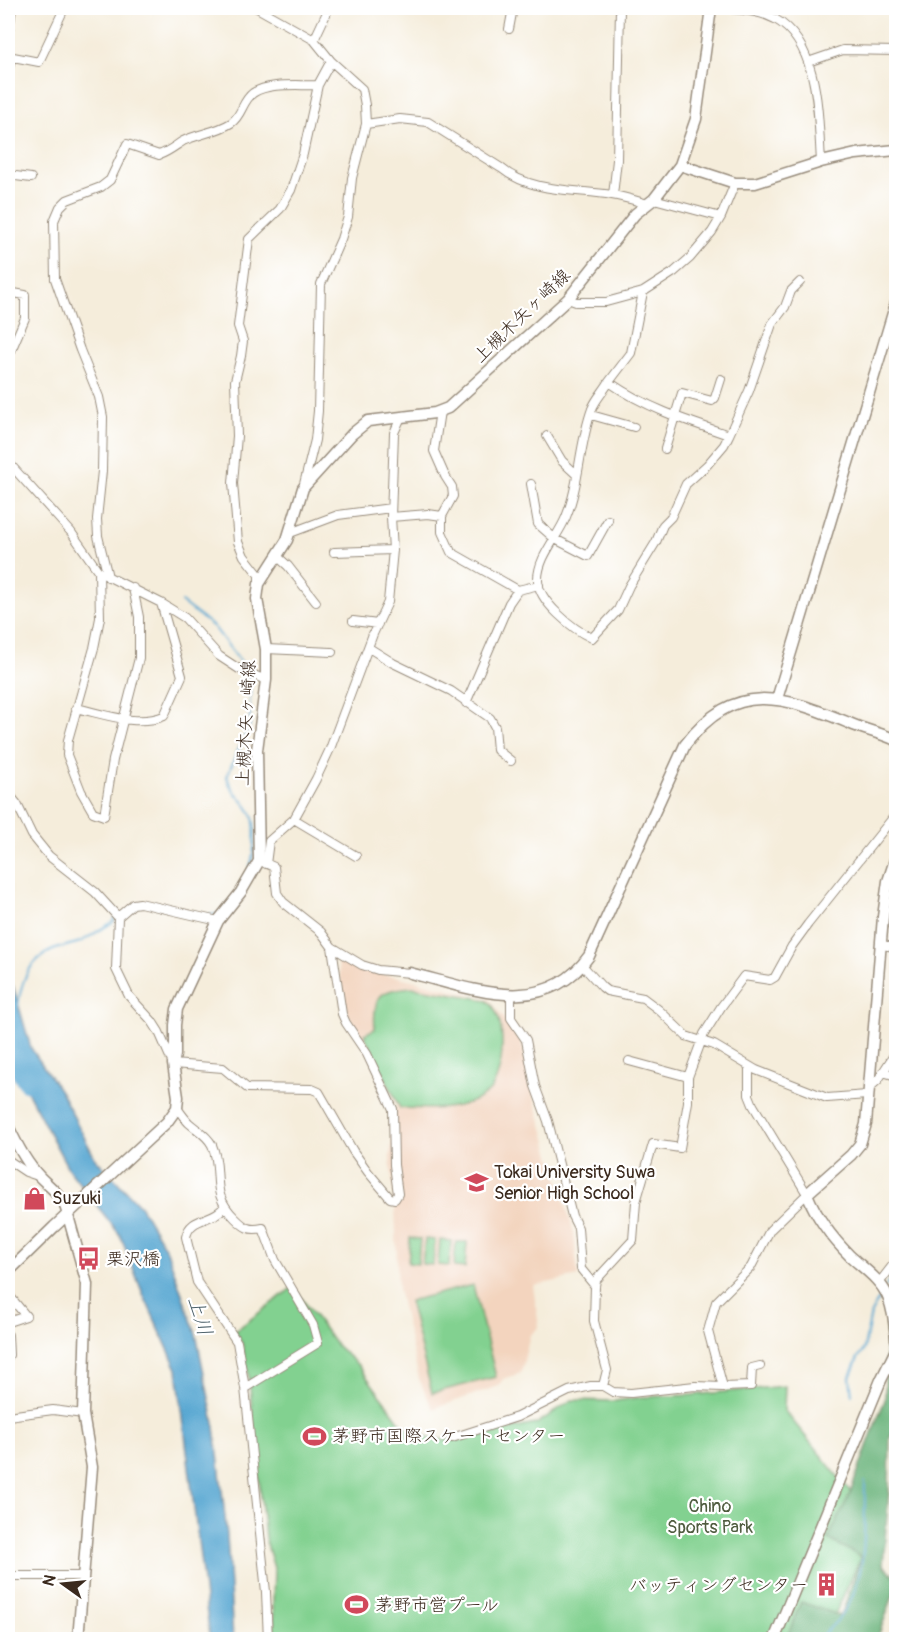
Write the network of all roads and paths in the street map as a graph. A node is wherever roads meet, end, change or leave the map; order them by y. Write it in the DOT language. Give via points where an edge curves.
graph roads {
  1 [pos="12,8"];
  2 [pos="63,8"];
  3 [pos="257,8"];
  4 [pos="329,8"];
  5 [pos="513,8"];
  6 [pos="620,8"];
  7 [pos="711,8"];
  8 [pos="509,29"];
  9 [pos="8,37"];
  10 [pos="314,40"];
  11 [pos="897,51"];
  12 [pos="9,56"];
  13 [pos="331,61"];
  14 [pos="808,62"];
  15 [pos="8,74"];
  16 [pos="318,85"];
  17 [pos="366,123"];
  18 [pos="897,150"];
  19 [pos="821,162"];
  20 [pos="680,165"];
  21 [pos="8,175"];
  22 [pos="32,178"];
  23 [pos="735,183"];
  24 [pos="613,195"];
  25 [pos="651,202"];
  26 [pos="721,217"];
  27 [pos="800,282"];
  28 [pos="8,292"];
  29 [pos="643,292"];
  30 [pos="568,299"];
  31 [pos="897,303"];
  32 [pos="8,358"];
  33 [pos="721,379"];
  34 [pos="609,382"];
  35 [pos="440,411"];
  36 [pos="591,415"];
  37 [pos="675,416"];
  38 [pos="401,417"];
  39 [pos="634,428"];
  40 [pos="729,435"];
  41 [pos="547,436"];
  42 [pos="665,449"];
  43 [pos="8,462"];
  44 [pos="577,475"];
  45 [pos="531,484"];
  46 [pos="303,488"];
  47 [pos="391,508"];
  48 [pos="442,516"];
  49 [pos="391,517"];
  50 [pos="608,520"];
  51 [pos="290,533"];
  52 [pos="555,538"];
  53 [pos="393,550"];
  54 [pos="334,552"];
  55 [pos="278,557"];
  56 [pos="99,572"];
  57 [pos="108,577"];
  58 [pos="258,584"];
  59 [pos="539,585"];
  60 [pos="133,588"];
  61 [pos="518,590"];
  62 [pos="316,602"];
  63 [pos="161,603"];
  64 [pos="353,621"];
  65 [pos="378,624"];
  66 [pos="369,648"];
  67 [pos="266,649"];
  68 [pos="332,652"];
  69 [pos="261,679"];
  70 [pos="777,699"];
  71 [pos="466,703"];
  72 [pos="76,708"];
  73 [pos="122,719"];
  74 [pos="897,740"];
  75 [pos="511,761"];
  76 [pos="8,793"];
  77 [pos="897,814"];
  78 [pos="294,819"];
  79 [pos="356,856"];
  80 [pos="897,857"];
  81 [pos="263,862"];
  82 [pos="116,915"];
  83 [pos="218,921"];
  84 [pos="880,945"];
  85 [pos="332,947"];
  86 [pos="897,947"];
  87 [pos="582,965"];
  88 [pos="410,973"];
  89 [pos="511,996"];
  90 [pos="702,1040"];
  91 [pos="897,1052"];
  92 [pos="629,1061"];
  93 [pos="173,1064"];
  94 [pos="749,1066"];
  95 [pos="883,1072"];
  96 [pos="897,1076"];
  97 [pos="688,1077"];
  98 [pos="868,1092"];
  99 [pos="177,1108"];
  100 [pos="8,1126"];
  101 [pos="8,1160"];
  102 [pos="39,1177"];
  103 [pos="807,1194"];
  104 [pos="224,1207"];
  105 [pos="67,1215"];
  106 [pos="897,1261"];
  107 [pos="8,1272"];
  108 [pos="879,1283"];
  109 [pos="595,1286"];
  110 [pos="8,1294"];
  111 [pos="8,1322"];
  112 [pos="8,1335"];
  113 [pos="897,1339"];
  114 [pos="897,1350"];
  115 [pos="8,1357"];
  116 [pos="760,1366"];
  117 [pos="603,1386"];
  118 [pos="723,1387"];
  119 [pos="245,1388"];
  120 [pos="83,1414"];
  121 [pos="8,1416"];
  122 [pos="452,1438"];
  123 [pos="8,1576"];
  124 [pos="84,1576"];
  125 [pos="78,1640"];
  126 [pos="268,1640"];
  127 [pos="774,1640"];
  1 -- 9 [label="street"];
  2 -- 12 [label="street" via="39,62"];
  3 -- 10 [label="street"];
  4 -- 10 [label="street"];
  5 -- 8 [label="street"];
  6 -- 24 [label="street"];
  7 -- 14 [label="street" via="746,10 773,18 789,28"];
  7 -- 20 [label="main road, 上槻木矢ヶ崎線" via="696,119"];
  10 -- 13 [label="street"];
  11 -- 14 [label="street" via="843,50"];
  12 -- 15 [label="street"];
  13 -- 16 [label="street"];
  13 -- 17 [label="street" via="362,89"];
  14 -- 19 [label="street" via="815,87"];
  16 -- 57 [label="street" via="277,87 253,93 232,122 159,155 127,144 110,180 67,200 54,221 55,279 104,417 97,519"];
  16 -- 58 [label="street" via="291,190 279,209 249,240 238,326 243,341 235,381 237,436 233,483 238,542 259,575"];
  17 -- 24 [label="street" via="400,119 428,122 522,182"];
  17 -- 46 [label="street" via="352,178 348,216 321,284 318,411"];
  18 -- 19 [label="main road"];
  19 -- 23 [label="main road" via="755,183"];
  20 -- 23 [label="main road"];
  20 -- 25 [label="main road, 上槻木矢ヶ崎線"];
  21 -- 22 [label="street"];
  23 -- 26 [label="street"];
  24 -- 25 [label="street"];
  25 -- 26 [label="street"];
  25 -- 30 [label="main road, 上槻木矢ヶ崎線" via="635,214"];
  26 -- 29 [label="street" via="690,258"];
  27 -- 40 [label="street" via="772,324"];
  28 -- 32 [label="street" via="25,295 25,318"];
  29 -- 30 [label="street" via="606,302"];
  29 -- 34 [label="street" via="631,353"];
  30 -- 35 [label="main road, 上槻木矢ヶ崎線" via="470,389"];
  31 -- 70 [label="main road"];
  33 -- 37 [label="street" via="712,401 682,393"];
  34 -- 36 [label="street"];
  34 -- 37 [label="street" via="632,398"];
  35 -- 38 [label="main road, 上槻木矢ヶ崎線"];
  35 -- 48 [label="street" via="434,451 453,496"];
  36 -- 39 [label="street"];
  36 -- 44 [label="street"];
  37 -- 40 [label="street"];
  37 -- 42 [label="street"];
  38 -- 46 [label="main road, 上槻木矢ヶ崎線" via="368,421"];
  38 -- 47 [label="street" via="394,434"];
  40 -- 59 [label="street" via="707,465 686,484 618,610 592,638 571,626 552,607"];
  41 -- 44 [label="street"];
  43 -- 56 [label="street" via="71,532"];
  44 -- 52 [label="street" via="571,506"];
  45 -- 52 [label="street" via="538,524"];
  46 -- 51 [label="main road, 上槻木矢ヶ崎線"];
  47 -- 49 [label="street"];
  47 -- 51 [label="street" via="338,515"];
  48 -- 49 [label="street"];
  48 -- 61 [label="street" via="442,532 451,552"];
  49 -- 53 [label="street"];
  50 -- 52 [label="street" via="588,556"];
  51 -- 55 [label="main road, 上槻木矢ヶ崎線"];
  52 -- 59 [label="street" via="539,570"];
  53 -- 54 [label="street"];
  53 -- 65 [label="street" via="388,602"];
  55 -- 58 [label="main road, 上槻木矢ヶ崎線"];
  55 -- 62 [label="street"];
  56 -- 57 [label="street"];
  56 -- 72 [label="street" via="100,618"];
  57 -- 60 [label="street"];
  58 -- 67 [label="main road, 上槻木矢ヶ崎線"];
  59 -- 61 [label="street"];
  60 -- 63 [label="street"];
  60 -- 73 [label="street" via="139,617 139,658"];
  61 -- 71 [label="street"];
  63 -- 69 [label="street" via="185,618 219,656"];
  63 -- 73 [label="street" via="182,676 164,716 153,721"];
  64 -- 65 [label="street"];
  65 -- 66 [label="street"];
  66 -- 71 [label="street"];
  66 -- 78 [label="street" via="330,749"];
  67 -- 68 [label="street"];
  67 -- 69 [label="main road, 上槻木矢ヶ崎線"];
  69 -- 81 [label="main road, 上槻木矢ヶ崎線" via="257,750"];
  70 -- 74 [label="main road"];
  70 -- 87 [label="main road" via="747,701 718,712 685,745"];
  71 -- 75 [label="street" via="490,718 497,750"];
  72 -- 73 [label="street"];
  72 -- 73 [label="street" via="67,755 93,812 104,816"];
  76 -- 82 [label="street" via="49,856 95,892"];
  77 -- 90 [label="street" via="808,924 775,977 770,980 744,976 720,1007"];
  78 -- 79 [label="street"];
  78 -- 81 [label="street" via="269,841"];
  80 -- 84 [label="main road" via="888,881"];
  81 -- 83 [label="main road"];
  81 -- 85 [label="street" via="274,867 283,902 321,932"];
  82 -- 83 [label="street" via="140,903"];
  82 -- 93 [label="street" via="116,969 129,996 159,1032"];
  83 -- 93 [label="main road" via="177,1009"];
  84 -- 86 [label="street"];
  84 -- 98 [label="main road"];
  85 -- 88 [label="street" via="362,965"];
  85 -- 93 [label="street" via="342,1014 367,1054 393,1109 398,1194 395,1199 368,1172 319,1092 248,1088 223,1068"];
  87 -- 89 [label="main road" via="566,980 541,992"];
  87 -- 90 [label="street" via="607,991 643,998 679,1032"];
  88 -- 89 [label="main road"];
  89 -- 109 [label="street" via="511,1018 526,1040 535,1086 578,1228 581,1269"];
  90 -- 94 [label="street"];
  90 -- 97 [label="street"];
  91 -- 95 [label="street"];
  92 -- 97 [label="street"];
  93 -- 99 [label="main road"];
  94 -- 98 [label="street" via="827,1098"];
  94 -- 103 [label="street" via="753,1105"];
  95 -- 96 [label="street"];
  95 -- 98 [label="street"];
  97 -- 109 [label="street" via="680,1148 653,1144 636,1202 633,1240 596,1280"];
  98 -- 103 [label="main road" via="860,1144"];
  99 -- 104 [label="street" via="213,1148"];
  99 -- 105 [label="main road" via="167,1122"];
  100 -- 102 [label="main road"];
  101 -- 102 [label="street"];
  102 -- 105 [label="main road" via="61,1197"];
  103 -- 108 [label="main road" via="822,1222"];
  103 -- 118 [label="street" via="770,1230 751,1267 716,1302 708,1331"];
  104 -- 119 [label="street" via="220,1213 194,1223 186,1237 196,1282 237,1342"];
  104 -- 119 [label="street" via="245,1227 263,1228 275,1260 313,1325 318,1343"];
  105 -- 107 [label="main road"];
  105 -- 120 [label="main road" via="87,1284"];
  106 -- 108 [label="street"];
  108 -- 113 [label="main road" via="888,1296"];
  109 -- 117 [label="street" via="594,1321 607,1370"];
  110 -- 111 [label="street" via="26,1316"];
  112 -- 115 [label="street"];
  114 -- 127 [label="main road" via="881,1380"];
  116 -- 118 [label="street" via="752,1368 752,1386"];
  117 -- 118 [label="street" via="613,1392 631,1393"];
  117 -- 122 [label="street" via="569,1391 517,1418"];
  119 -- 126 [label="street"];
  120 -- 121 [label="street" via="53,1410"];
  120 -- 124 [label="main road" via="92,1467"];
  123 -- 124 [label="street"];
  124 -- 125 [label="main road"];
}
